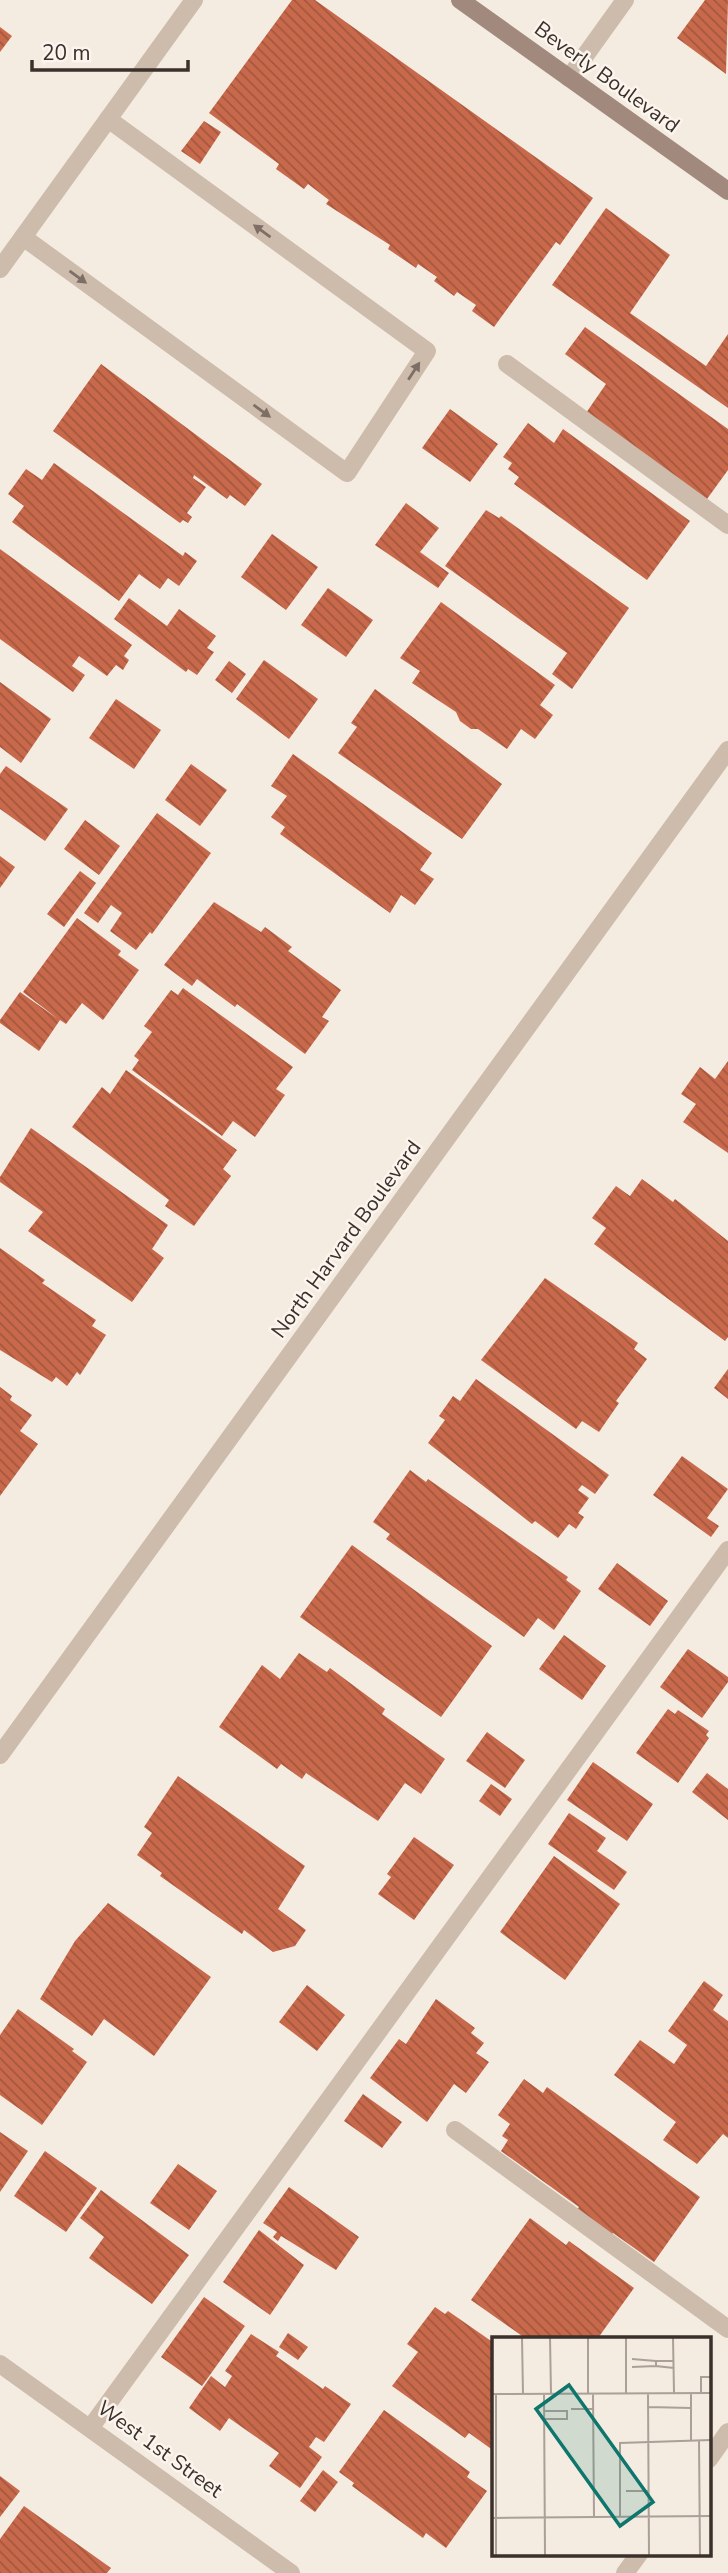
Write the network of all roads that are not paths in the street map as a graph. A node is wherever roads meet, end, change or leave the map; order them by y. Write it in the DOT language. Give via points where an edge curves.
graph roads {
  1 [pos="194,0"];
  2 [pos="460,0"];
  3 [pos="625,0"];
  4 [pos="569,78"];
  5 [pos="108,119"];
  6 [pos="728,191"];
  7 [pos="23,237"];
  8 [pos="0,269"];
  9 [pos="507,364"];
  10 [pos="728,525"];
  11 [pos="728,750"];
  12 [pos="728,1550"];
  13 [pos="0,1755"];
  14 [pos="455,2130"];
  15 [pos="728,2329"];
  16 [pos="0,2364"];
  17 [pos="92,2427"];
  18 [pos="728,2432"];
  19 [pos="710,2458"];
  20 [pos="638,2556"];
  21 [pos="291,2573"];
  22 [pos="625,2573"];
  1 -- 5 [label="street"];
  2 -- 4 [label="main road, Beverly Boulevard"];
  3 -- 4 [label="street"];
  4 -- 6 [label="main road, Beverly Boulevard"];
  5 -- 7 [label="street"];
  7 -- 5 [label="street, one-way" via="347,473 427,351"];
  7 -- 8 [label="street"];
  9 -- 10 [label="street"];
  11 -- 13 [label="street, North Harvard Boulevard"];
  12 -- 17 [label="street"];
  14 -- 15 [label="street"];
  16 -- 17 [label="street, West 1st Street"];
  17 -- 21 [label="street, West 1st Street"];
  18 -- 19 [label="street"];
  20 -- 22 [label="street"];
}
